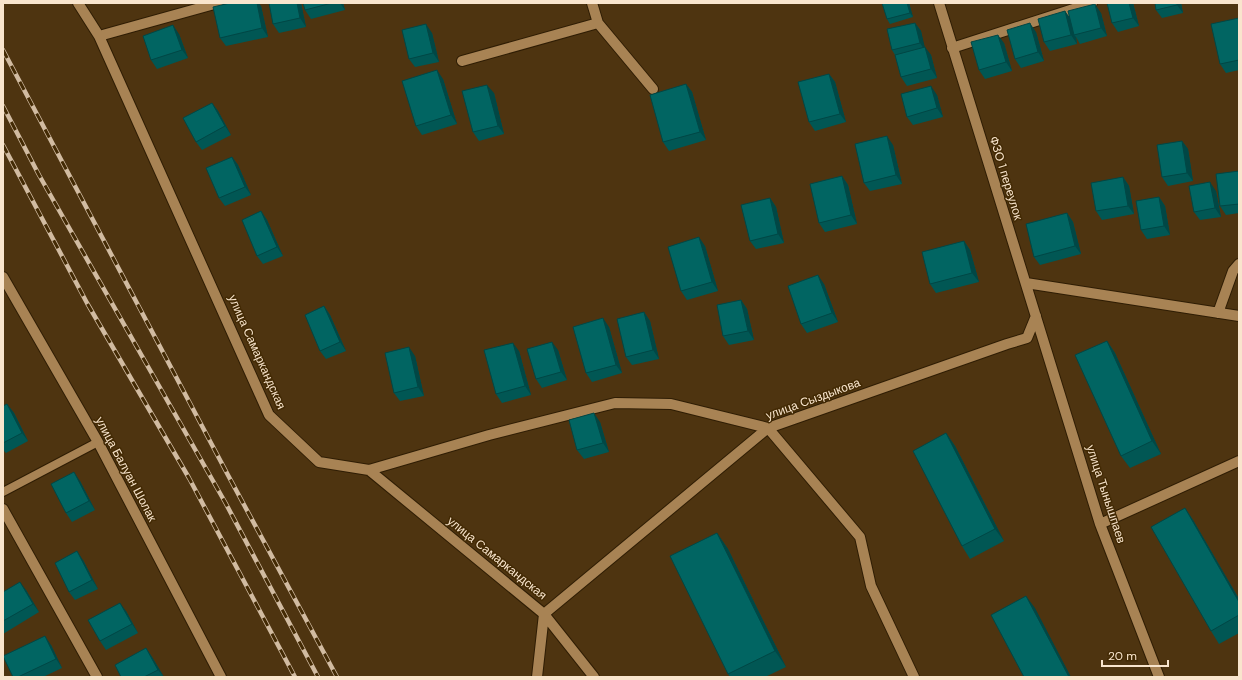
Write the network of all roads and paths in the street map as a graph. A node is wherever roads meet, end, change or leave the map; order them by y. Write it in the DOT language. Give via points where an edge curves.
graph roads {
  1 [pos="78,3"];
  2 [pos="218,3"];
  3 [pos="592,3"];
  4 [pos="939,3"];
  5 [pos="1092,3"];
  6 [pos="598,23"];
  7 [pos="99,36"];
  8 [pos="952,48"];
  9 [pos="462,61"];
  10 [pos="653,89"];
  11 [pos="1239,264"];
  12 [pos="3,277"];
  13 [pos="1026,284"];
  14 [pos="1218,313"];
  15 [pos="1036,316"];
  16 [pos="1239,316"];
  17 [pos="768,428"];
  18 [pos="98,442"];
  19 [pos="1239,461"];
  20 [pos="369,470"];
  21 [pos="3,492"];
  22 [pos="3,509"];
  23 [pos="1100,524"];
  24 [pos="544,614"];
  25 [pos="97,677"];
  26 [pos="221,677"];
  27 [pos="537,677"];
  28 [pos="594,677"];
  29 [pos="914,677"];
  30 [pos="1159,677"];
  1 -- 7 [label="street, улица Самаркандская"];
  2 -- 7 [label="street"];
  3 -- 6 [label="street"];
  4 -- 8 [label="street, ФЗО 1 переулок"];
  5 -- 8 [label="street"];
  6 -- 9 [label="street"];
  6 -- 10 [label="street"];
  7 -- 20 [label="street, улица Самаркандская" via="269,415 319,462"];
  8 -- 13 [label="street, ФЗО 1 переулок"];
  11 -- 14 [label="street" via="1233,270"];
  12 -- 18 [label="street, улица Балуан Шолак"];
  13 -- 14 [label="street"];
  13 -- 15 [label="street, ФЗО 1 переулок"];
  14 -- 16 [label="street"];
  15 -- 17 [label="street, улица Сыздыкова" via="1027,338"];
  15 -- 23 [label="street, улица Тынышпаев"];
  17 -- 20 [label="street" via="671,404 615,403"];
  17 -- 24 [label="street, улица Сыздыкова"];
  17 -- 29 [label="street" via="860,537 871,586"];
  18 -- 21 [label="lane"];
  18 -- 26 [label="street, улица Балуан Шолак"];
  19 -- 23 [label="street"];
  20 -- 24 [label="street, улица Самаркандская"];
  22 -- 25 [label="street"];
  23 -- 30 [label="street, улица Тынышпаев"];
  24 -- 27 [label="street"];
  24 -- 28 [label="street, улица Самаркандская"];
}
